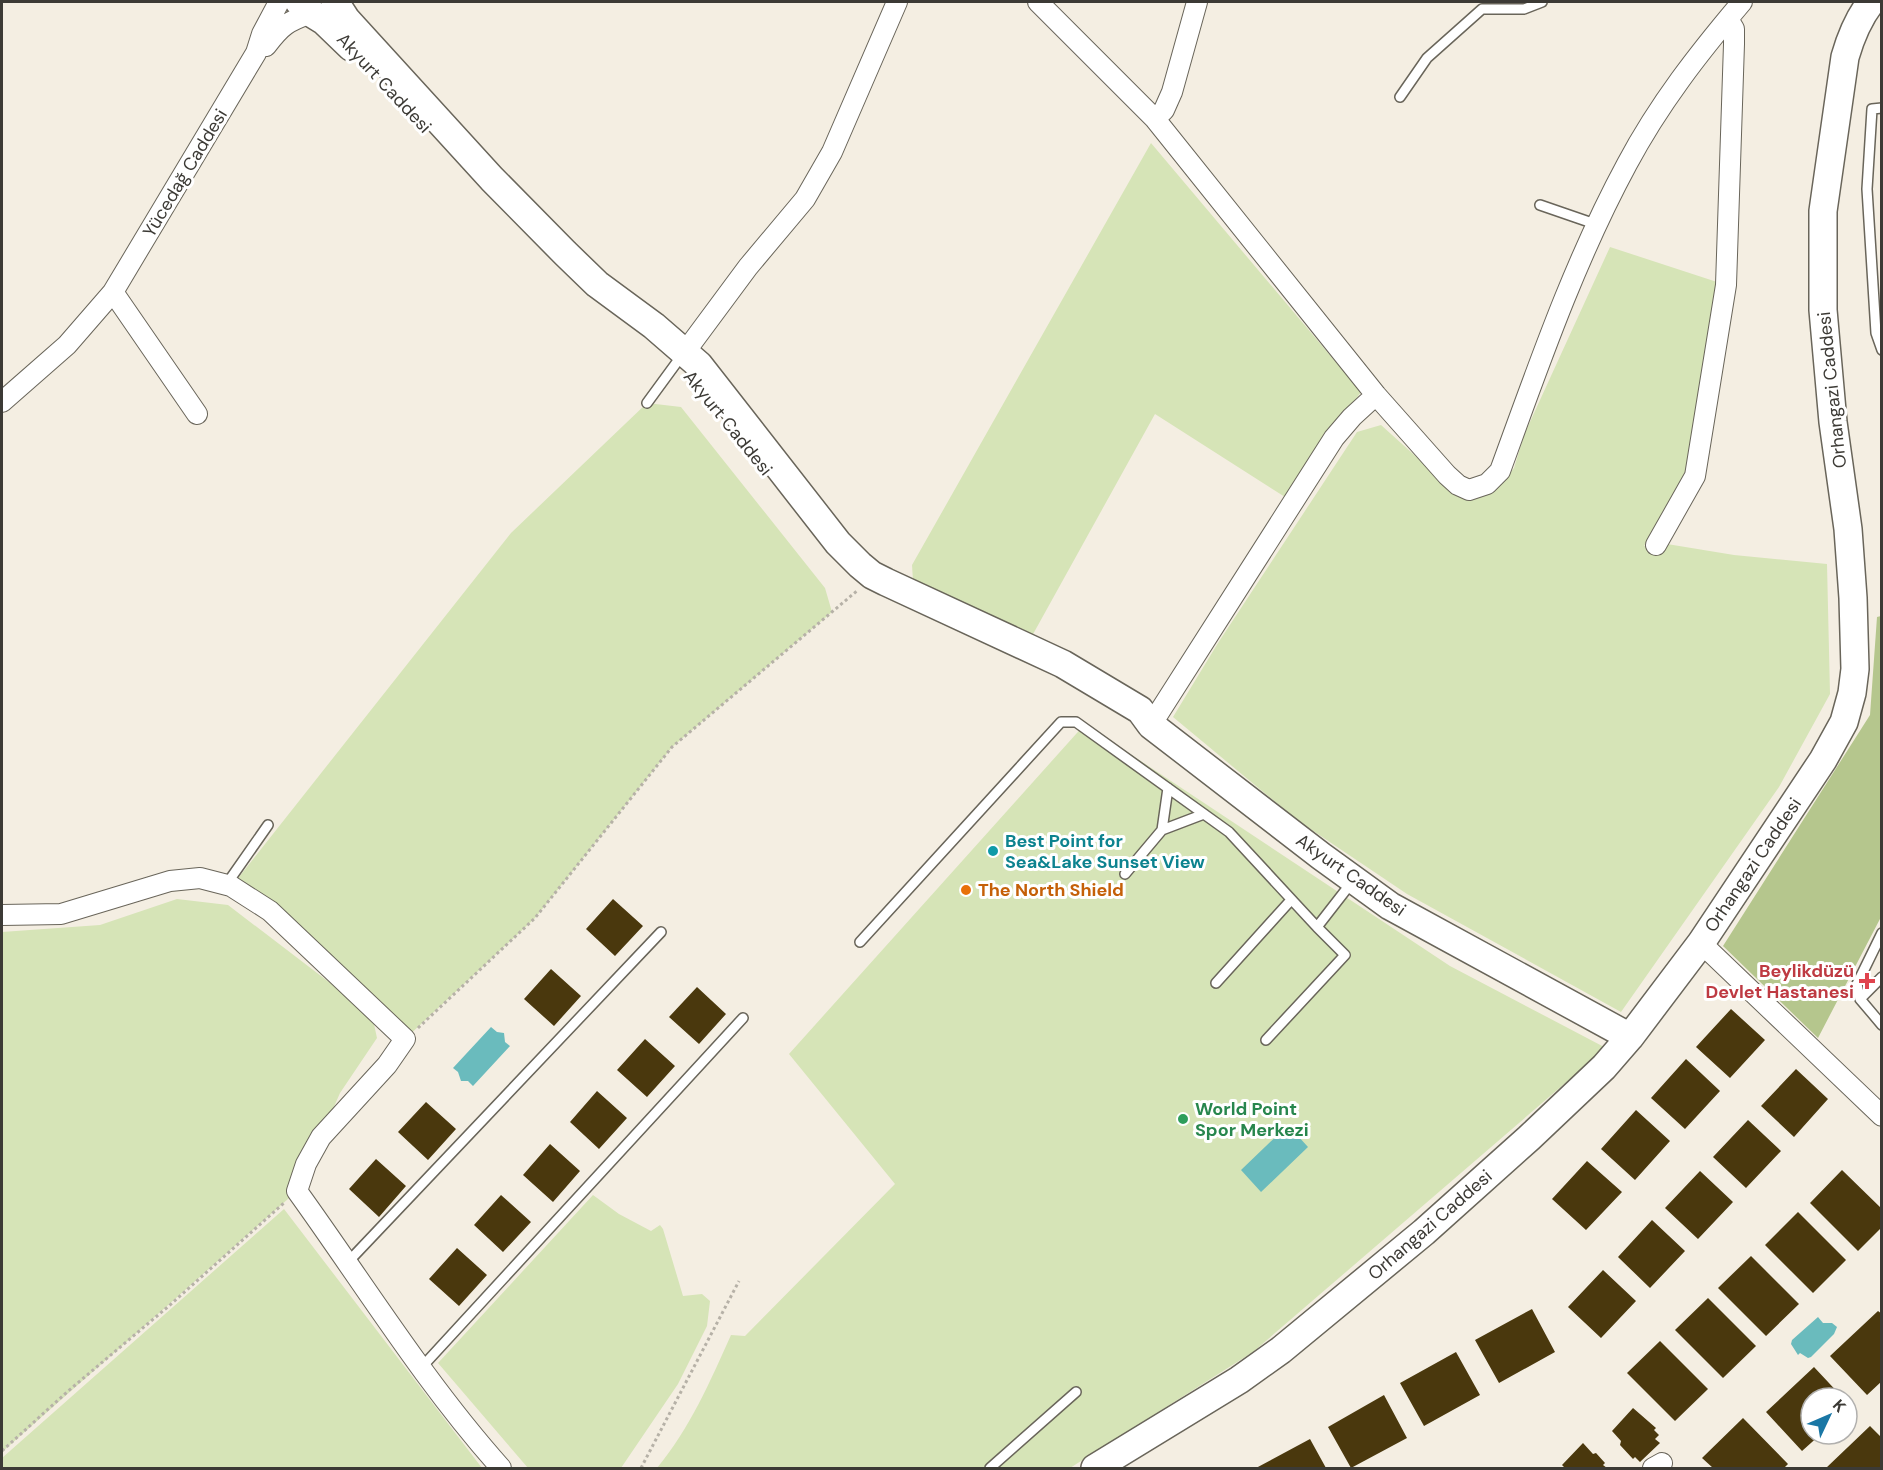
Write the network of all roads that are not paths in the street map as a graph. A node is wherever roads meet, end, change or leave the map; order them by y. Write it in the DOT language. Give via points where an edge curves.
graph roads {
  1 [pos="279,2"];
  2 [pos="897,2"];
  3 [pos="1038,2"];
  4 [pos="1197,2"];
  5 [pos="1542,2"];
  6 [pos="1742,2"];
  7 [pos="1871,2"];
  8 [pos="319,4"];
  9 [pos="1480,5"];
  10 [pos="1881,10"];
  11 [pos="1728,19"];
  12 [pos="256,53"];
  13 [pos="1400,97"];
  14 [pos="1881,108"];
  15 [pos="1155,119"];
  16 [pos="1540,205"];
  17 [pos="1598,225"];
  18 [pos="113,292"];
  19 [pos="1881,350"];
  20 [pos="681,357"];
  21 [pos="1376,395"];
  22 [pos="2,402"];
  23 [pos="647,403"];
  24 [pos="197,414"];
  25 [pos="1656,546"];
  26 [pos="1151,725"];
  27 [pos="1168,788"];
  28 [pos="1204,814"];
  29 [pos="268,825"];
  30 [pos="1162,830"];
  31 [pos="1125,874"];
  32 [pos="1353,880"];
  33 [pos="226,885"];
  34 [pos="1291,900"];
  35 [pos="2,915"];
  36 [pos="1317,927"];
  37 [pos="661,932"];
  38 [pos="1881,933"];
  39 [pos="860,942"];
  40 [pos="1701,942"];
  41 [pos="1881,977"];
  42 [pos="1216,983"];
  43 [pos="1860,999"];
  44 [pos="743,1017"];
  45 [pos="1881,1025"];
  46 [pos="1630,1036"];
  47 [pos="1266,1040"];
  48 [pos="1881,1116"];
  49 [pos="348,1262"];
  50 [pos="421,1368"];
  51 [pos="1076,1392"];
  52 [pos="501,1468"];
  53 [pos="990,1468"];
  54 [pos="1095,1468"];
  1 -- 12 [label="street"];
  2 -- 20 [label="street" via="832,152 805,199"];
  3 -- 15 [label="street"];
  4 -- 15 [label="street" via="1172,92"];
  5 -- 9 [label="lane" via="1524,9"];
  6 -- 11 [label="street"];
  7 -- 10 [label="street"];
  7 -- 40 [label="street, Orhangazi Caddesi" via="1860,16 1845,57 1823,211 1823,310 1851,575 1855,669 1852,693 1844,722 1823,760"];
  8 -- 12 [label="street" via="288,21"];
  8 -- 20 [label="street, Akyurt Caddesi" via="346,19 565,254 597,284 654,326"];
  9 -- 13 [label="lane" via="1427,58"];
  11 -- 17 [label="street" via="1657,113 1626,165"];
  11 -- 25 [label="street" via="1734,29 1734,44 1726,285 1695,476"];
  12 -- 18 [label="street, Yücedağ Caddesi"];
  14 -- 19 [label="lane" via="1872,110 1867,189 1876,333"];
  15 -- 21 [label="street"];
  16 -- 17 [label="lane"];
  17 -- 21 [label="street" via="1569,286 1500,471 1486,484 1469,490 1458,485"];
  18 -- 22 [label="street, Yücedağ Caddesi" via="67,345"];
  18 -- 24 [label="street"];
  20 -- 23 [label="lane"];
  20 -- 26 [label="street, Akyurt Caddesi" via="713,380 838,543 872,575 1063,664 1140,710"];
  20 -- 26 [label="street, Akyurt Caddesi" via="813,531 849,571 925,614 995,644 1137,723"];
  21 -- 26 [label="street" via="1334,438"];
  26 -- 32 [label="street, Akyurt Caddesi"];
  27 -- 28 [label="lane"];
  27 -- 30 [label="lane"];
  27 -- 39 [label="lane" via="1076,722 1061,722"];
  28 -- 30 [label="lane"];
  28 -- 34 [label="lane" via="1229,832"];
  29 -- 33 [label="lane"];
  30 -- 31 [label="lane"];
  32 -- 36 [label="lane"];
  32 -- 46 [label="street, Akyurt Caddesi" via="1390,906"];
  33 -- 35 [label="street" via="200,878 170,881 61,914"];
  33 -- 49 [label="street" via="270,911 405,1039 387,1065 321,1137 297,1191"];
  34 -- 36 [label="lane"];
  34 -- 42 [label="lane"];
  36 -- 47 [label="lane" via="1345,955"];
  37 -- 49 [label="lane"];
  38 -- 43 [label="lane" via="1857,984"];
  40 -- 46 [label="street, Orhangazi Caddesi"];
  40 -- 48 [label="street"];
  41 -- 43 [label="lane"];
  43 -- 45 [label="lane"];
  44 -- 50 [label="lane"];
  46 -- 54 [label="street, Orhangazi Caddesi" via="1604,1067 1529,1138 1424,1232 1281,1350"];
  49 -- 50 [label="street"];
  50 -- 52 [label="street"];
  51 -- 53 [label="lane"];
}
